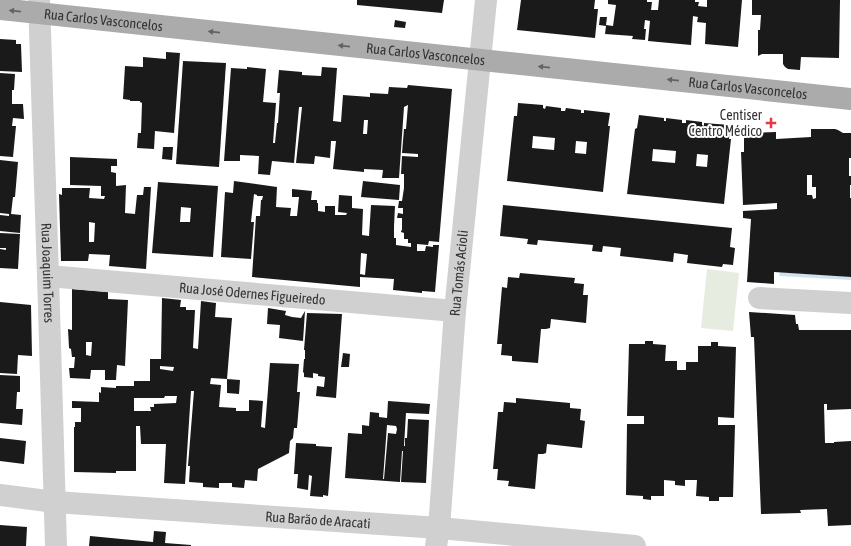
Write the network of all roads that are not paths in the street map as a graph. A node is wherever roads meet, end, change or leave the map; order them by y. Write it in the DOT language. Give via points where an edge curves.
graph roads {
  1 [pos="486,0"];
  2 [pos="39,7"];
  3 [pos="0,9"];
  4 [pos="480,60"];
  5 [pos="851,99"];
  6 [pos="48,276"];
  7 [pos="759,298"];
  8 [pos="851,303"];
  9 [pos="455,311"];
  10 [pos="0,495"];
  11 [pos="55,502"];
  12 [pos="438,537"];
  13 [pos="56,546"];
  14 [pos="635,546"];
  1 -- 4 [label="street, Rua Tomás Acioli"];
  2 -- 3 [label="main road, Rua Carlos Vasconcelos, one-way"];
  4 -- 2 [label="main road, Rua Carlos Vasconcelos, one-way"];
  2 -- 6 [label="street, Rua Joaquim Torres"];
  5 -- 4 [label="main road, Rua Carlos Vasconcelos, one-way"];
  4 -- 9 [label="street, Rua Tomás Acioli"];
  6 -- 9 [label="street, Rua José Odernes Figueiredo"];
  6 -- 11 [label="street, Rua Joaquim Torres"];
  7 -- 8 [label="street"];
  9 -- 12 [label="street, Rua Tomás Acioli"];
  10 -- 11 [label="street, Rua Barão de Aracati"];
  11 -- 12 [label="street, Rua Barão de Aracati"];
  11 -- 13 [label="street, Rua Joaquim Torres"];
  12 -- 14 [label="street, Rua Barão de Aracati"];
}
